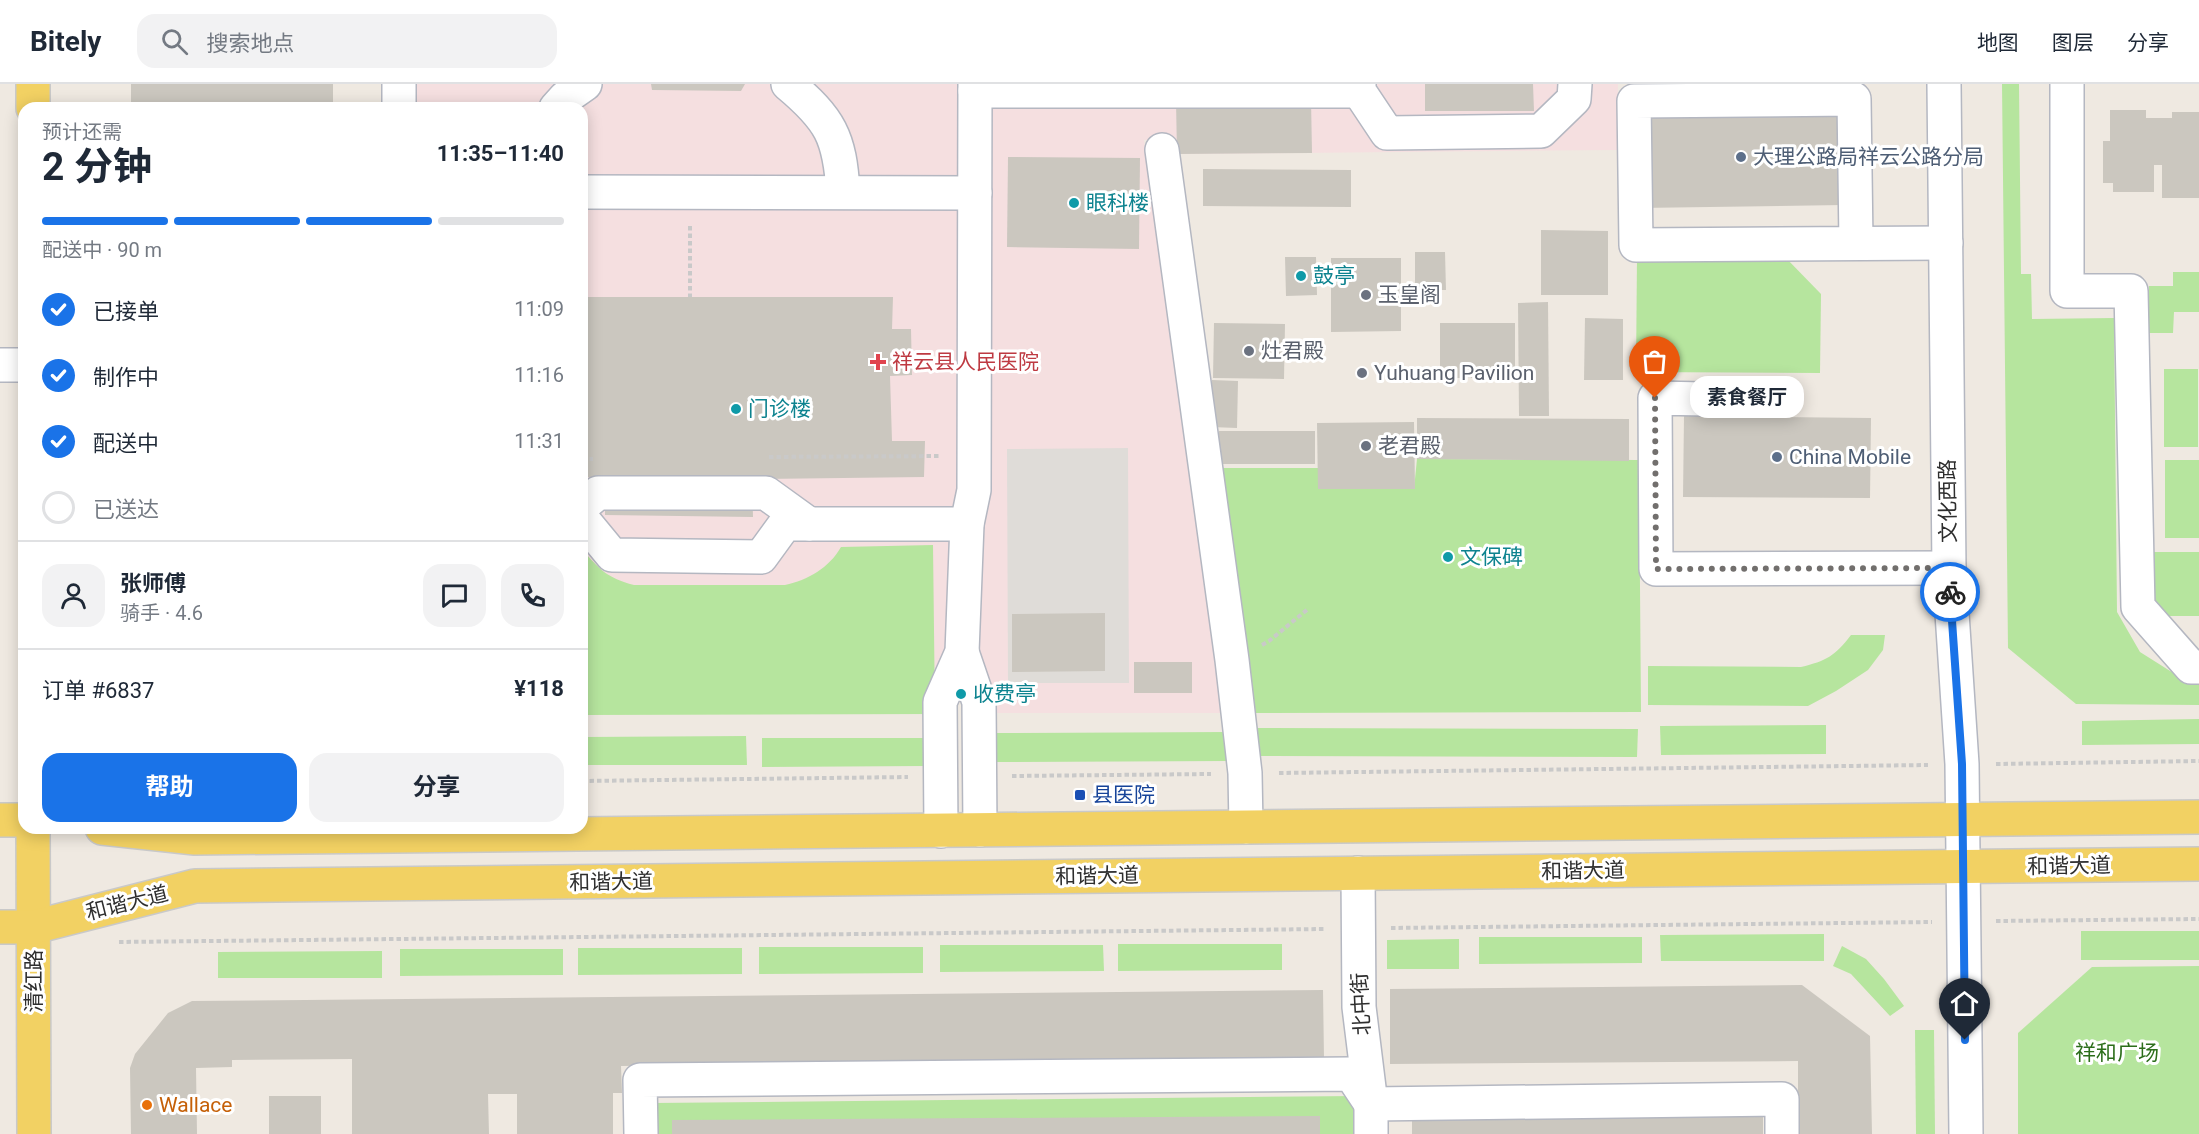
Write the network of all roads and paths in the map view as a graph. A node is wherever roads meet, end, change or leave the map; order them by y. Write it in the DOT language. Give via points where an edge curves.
graph roads {
  1 [pos="33,84"];
  2 [pos="399,84"];
  3 [pos="585,84"];
  4 [pos="788,84"];
  5 [pos="1575,84"];
  6 [pos="1944,84"];
  7 [pos="2067,84"];
  8 [pos="1359,87"];
  9 [pos="975,88"];
  10 [pos="33,102"];
  11 [pos="399,102"];
  12 [pos="561,102"];
  13 [pos="1162,150"];
  14 [pos="588,192"];
  15 [pos="690,192"];
  16 [pos="843,192"];
  17 [pos="975,193"];
  18 [pos="1856,243"];
  19 [pos="1946,243"];
  20 [pos="690,297"];
  21 [pos="0,365"];
  22 [pos="18,365"];
  23 [pos="1755,400"];
  24 [pos="975,455"];
  25 [pos="759,458"];
  26 [pos="588,459"];
  27 [pos="594,459"];
  28 [pos="588,501"];
  29 [pos="809,524"];
  30 [pos="967,524"];
  31 [pos="588,526"];
  32 [pos="1948,568"];
  33 [pos="1308,609"];
  34 [pos="962,652"];
  35 [pos="1232,660"];
  36 [pos="2199,667"];
  37 [pos="2199,761"];
  38 [pos="1962,764"];
  39 [pos="1245,773"];
  40 [pos="979,776"];
  41 [pos="941,777"];
  42 [pos="588,781"];
  43 [pos="2199,817"];
  44 [pos="0,820"];
  45 [pos="18,820"];
  46 [pos="1962,820"];
  47 [pos="1246,827"];
  48 [pos="980,830"];
  49 [pos="941,831"];
  50 [pos="588,832"];
  51 [pos="33,834"];
  52 [pos="158,834"];
  53 [pos="291,834"];
  54 [pos="2199,864"];
  55 [pos="1963,867"];
  56 [pos="1358,873"];
  57 [pos="2199,919"];
  58 [pos="1964,922"];
  59 [pos="0,927"];
  60 [pos="34,927"];
  61 [pos="1359,928"];
  62 [pos="112,942"];
  63 [pos="1371,1119"];
  64 [pos="34,1134"];
  65 [pos="641,1134"];
  66 [pos="1782,1134"];
  67 [pos="1966,1134"];
  1 -- 10 [label="main road"];
  2 -- 11 [label="street"];
  3 -- 12 [label="street"];
  4 -- 16 [label="street" via="825,120 838,146"];
  5 -- 8 [label="street" via="1574,99 1541,131 1387,133"];
  6 -- 19 [label="street, 文化西路"];
  7 -- 36 [label="street" via="2067,291 2131,291 2138,608 2191,667"];
  8 -- 9 [label="street"];
  9 -- 17 [label="street"];
  13 -- 35 [label="street"];
  14 -- 15 [label="street"];
  15 -- 16 [label="street"];
  15 -- 20 [label="path"];
  16 -- 17 [label="street"];
  17 -- 24 [label="street"];
  18 -- 18 [label="street" via="1636,245 1634,101 1854,99"];
  18 -- 19 [label="street"];
  19 -- 32 [label="street, 文化西路"];
  21 -- 22 [label="street"];
  23 -- 32 [label="street" via="1655,398 1656,569"];
  24 -- 25 [label="path"];
  24 -- 30 [label="street" via="974,490"];
  26 -- 27 [label="path"];
  28 -- 29 [label="street" via="598,493 766,493"];
  29 -- 30 [label="street"];
  29 -- 31 [label="street" via="785,524 761,557 612,555"];
  30 -- 34 [label="street"];
  32 -- 38 [label="street, 文化西路"];
  33 -- 35 [label="path" via="1269,641"];
  34 -- 40 [label="street" via="979,702"];
  34 -- 41 [label="street" via="940,702"];
  35 -- 39 [label="street"];
  37 -- 38 [label="path"];
  38 -- 39 [label="path"];
  38 -- 46 [label="street, 文化西路"];
  39 -- 40 [label="path"];
  39 -- 47 [label="street"];
  40 -- 48 [label="street"];
  41 -- 42 [label="path"];
  41 -- 49 [label="street"];
  43 -- 46 [label="main road"];
  44 -- 45 [label="main road"];
  46 -- 47 [label="main road"];
  46 -- 55 [label="street, 文化西路"];
  47 -- 48 [label="main road"];
  48 -- 49 [label="main road"];
  49 -- 50 [label="main road"];
  51 -- 60 [label="main road, 清红路"];
  52 -- 53 [label="main road" via="195,838"];
  54 -- 55 [label="main road, 和谐大道"];
  55 -- 56 [label="main road, 和谐大道"];
  55 -- 58 [label="street, 文化西路"];
  56 -- 60 [label="main road, 和谐大道" via="195,886"];
  56 -- 61 [label="street, 北中街"];
  57 -- 58 [label="path"];
  58 -- 61 [label="path"];
  58 -- 67 [label="street, 文化西路"];
  59 -- 60 [label="main road, 和谐大道"];
  60 -- 64 [label="main road, 清红路"];
  61 -- 62 [label="path"];
  61 -- 63 [label="street, 北中街" via="1359,1007"];
  63 -- 65 [label="street" via="1351,1074 640,1080"];
  63 -- 66 [label="street" via="1782,1099"];
}
